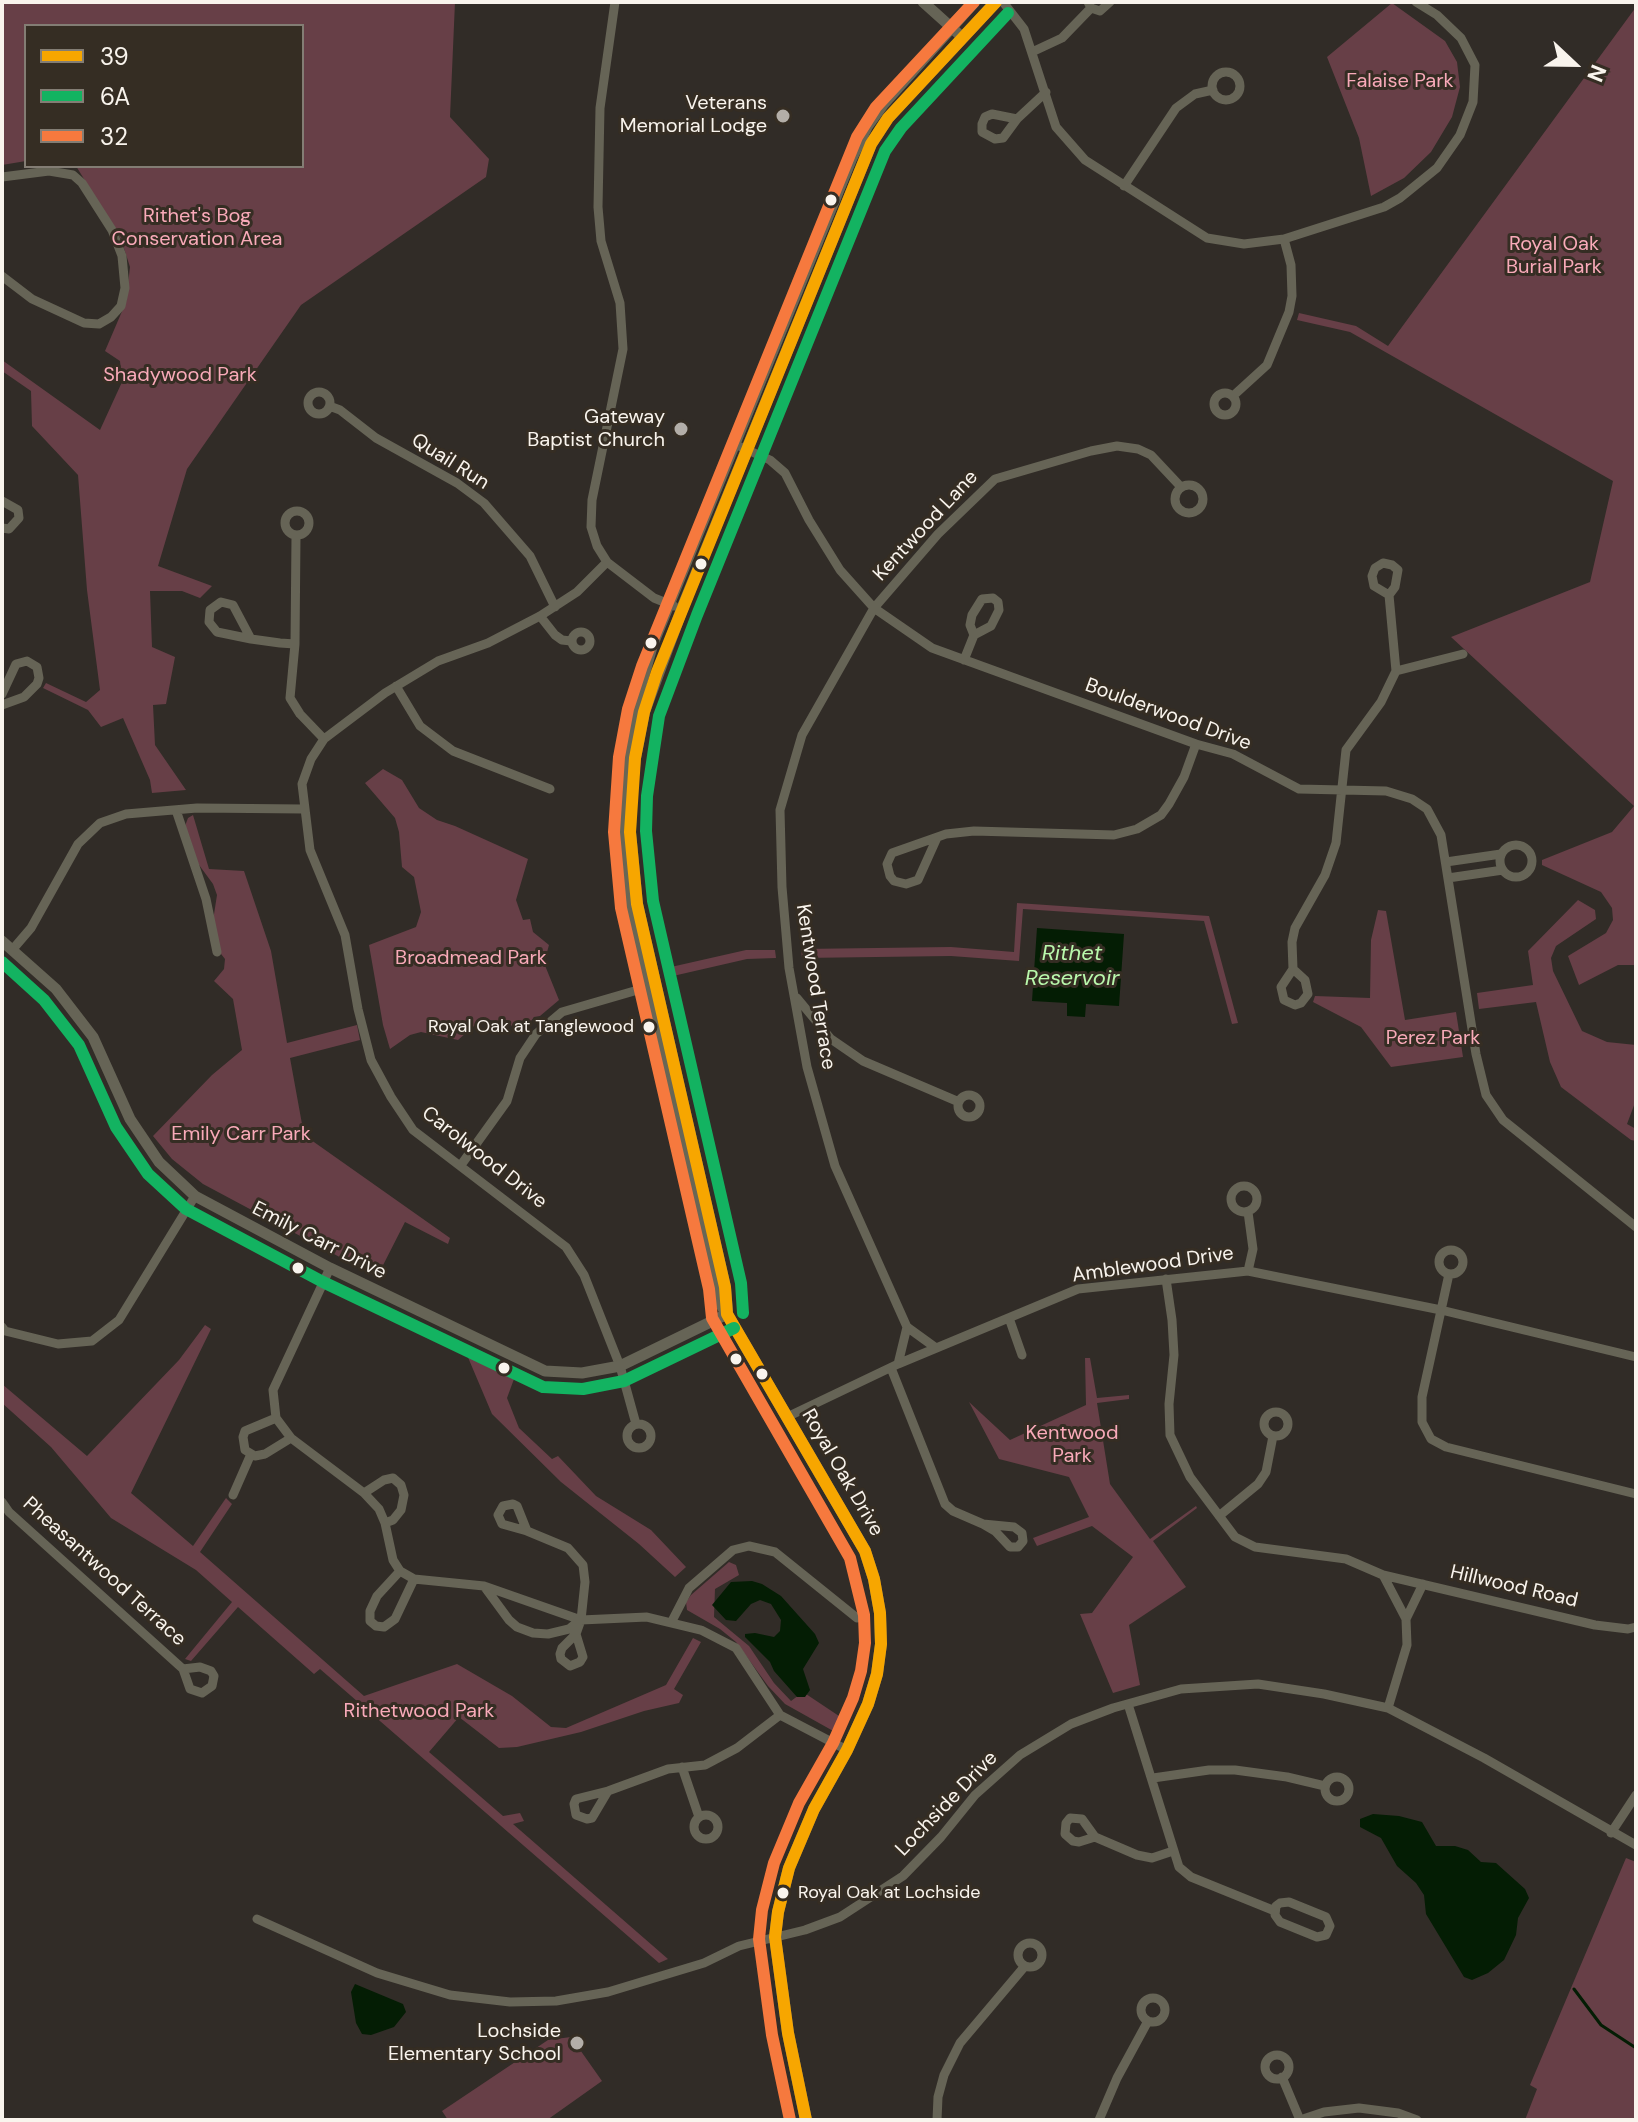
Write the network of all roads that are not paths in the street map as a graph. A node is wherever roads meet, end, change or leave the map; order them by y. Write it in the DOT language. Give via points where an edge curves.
graph roads {
  1 [pos="615,2"];
  2 [pos="923,2"];
  3 [pos="974,2"];
  4 [pos="996,2"];
  5 [pos="1003,2"];
  6 [pos="1110,2"];
  7 [pos="1416,2"];
  8 [pos="1089,5"];
  9 [pos="951,27"];
  10 [pos="962,37"];
  11 [pos="1032,52"];
  12 [pos="1213,90"];
  13 [pos="1046,92"];
  14 [pos="1017,119"];
  15 [pos="2,177"];
  16 [pos="1124,186"];
  17 [pos="1284,239"];
  18 [pos="2,276"];
  19 [pos="1233,396"];
  20 [pos="332,407"];
  21 [pos="740,447"];
  22 [pos="1181,487"];
  23 [pos="2,501"];
  24 [pos="2,528"];
  25 [pos="296,536"];
  26 [pos="607,562"];
  27 [pos="1389,595"];
  28 [pos="555,607"];
  29 [pos="675,607"];
  30 [pos="874,608"];
  31 [pos="540,616"];
  32 [pos="974,635"];
  33 [pos="251,639"];
  34 [pos="571,641"];
  35 [pos="295,644"];
  36 [pos="1463,654"];
  37 [pos="964,660"];
  38 [pos="1396,671"];
  39 [pos="396,686"];
  40 [pos="2,694"];
  41 [pos="2,705"];
  42 [pos="324,739"];
  43 [pos="1196,744"];
  44 [pos="550,789"];
  45 [pos="1343,790"];
  46 [pos="303,809"];
  47 [pos="176,810"];
  48 [pos="936,840"];
  49 [pos="1501,854"];
  50 [pos="1446,862"];
  51 [pos="1503,870"];
  52 [pos="1448,878"];
  53 [pos="2,941"];
  54 [pos="13,949"];
  55 [pos="217,952"];
  56 [pos="1293,969"];
  57 [pos="650,987"];
  58 [pos="796,996"];
  59 [pos="959,1102"];
  60 [pos="461,1165"];
  61 [pos="195,1196"];
  62 [pos="1248,1212"];
  63 [pos="1636,1227"];
  64 [pos="330,1268"];
  65 [pos="1248,1271"];
  66 [pos="1449,1274"];
  67 [pos="1166,1279"];
  68 [pos="1441,1310"];
  69 [pos="727,1314"];
  70 [pos="1009,1318"];
  71 [pos="907,1327"];
  72 [pos="3,1331"];
  73 [pos="936,1348"];
  74 [pos="1022,1355"];
  75 [pos="1636,1357"];
  76 [pos="620,1366"];
  77 [pos="894,1366"];
  78 [pos="787,1417"];
  79 [pos="276,1418"];
  80 [pos="636,1424"];
  81 [pos="1273,1436"];
  82 [pos="291,1438"];
  83 [pos="251,1454"];
  84 [pos="364,1493"];
  85 [pos="1636,1494"];
  86 [pos="233,1495"];
  87 [pos="2,1502"];
  88 [pos="5,1514"];
  89 [pos="1219,1516"];
  90 [pos="385,1523"];
  91 [pos="983,1524"];
  92 [pos="527,1531"];
  93 [pos="400,1571"];
  94 [pos="1383,1575"];
  95 [pos="414,1579"];
  96 [pos="1423,1584"];
  97 [pos="484,1586"];
  98 [pos="857,1618"];
  99 [pos="1406,1619"];
  100 [pos="581,1620"];
  101 [pos="672,1621"];
  102 [pos="1636,1627"];
  103 [pos="576,1634"];
  104 [pos="183,1669"];
  105 [pos="1128,1704"];
  106 [pos="1388,1708"];
  107 [pos="780,1715"];
  108 [pos="847,1750"];
  109 [pos="682,1767"];
  110 [pos="1153,1778"];
  111 [pos="1325,1786"];
  112 [pos="608,1791"];
  113 [pos="1636,1795"];
  114 [pos="699,1817"];
  115 [pos="1611,1833"];
  116 [pos="1095,1837"];
  117 [pos="1636,1845"];
  118 [pos="1173,1851"];
  119 [pos="1275,1911"];
  120 [pos="257,1919"];
  121 [pos="775,1937"];
  122 [pos="1025,1966"];
  123 [pos="1148,2021"];
  124 [pos="1282,2077"];
  125 [pos="806,2120"];
  126 [pos="937,2120"];
  127 [pos="1099,2120"];
  128 [pos="1300,2120"];
  129 [pos="1417,2120"];
  1 -- 26 [label="street" via="600,108 598,193 601,241 620,303 623,349 590,518 593,537"];
  2 -- 9 [label="street"];
  3 -- 9 [label="main road, Royal Oak Drive"];
  4 -- 10 [label="main road, Royal Oak Drive"];
  5 -- 11 [label="street" via="1024,29"];
  6 -- 8 [label="street" via="1100,11"];
  7 -- 17 [label="street" via="1461,38 1475,65 1473,102 1460,135 1437,168 1400,198"];
  8 -- 11 [label="street" via="1062,38"];
  9 -- 10 [label="street"];
  9 -- 21 [label="main road, Royal Oak Drive" via="867,126"];
  10 -- 21 [label="main road, Royal Oak Drive" via="871,144"];
  11 -- 13 [label="street"];
  12 -- 16 [label="street" via="1195,94 1176,108"];
  13 -- 14 [label="street"];
  13 -- 16 [label="street" via="1056,127 1085,160"];
  15 -- 18 [label="street" via="49,171 73,175 82,183 112,230 122,256 125,288 121,306 111,317 99,324 84,323 32,299"];
  16 -- 17 [label="street" via="1207,238 1244,244"];
  17 -- 19 [label="street" via="1291,265 1289,312 1267,365"];
  20 -- 28 [label="street, Quail Run" via="484,503 530,556"];
  21 -- 29 [label="main road, Royal Oak Drive"];
  21 -- 30 [label="street, Boulderwood Drive" via="785,473 840,570"];
  22 -- 30 [label="street, Kentwood Lane" via="1151,455 1117,446 995,479"];
  23 -- 24 [label="street" via="18,510 19,518 9,529"];
  25 -- 35 [label="street"];
  26 -- 28 [label="street, Carolwood Drive"];
  26 -- 29 [label="street" via="654,598"];
  27 -- 38 [label="street"];
  28 -- 31 [label="street, Carolwood Drive"];
  29 -- 57 [label="main road, Royal Oak Drive" via="644,712 631,795 637,904"];
  30 -- 37 [label="street, Boulderwood Drive" via="932,648"];
  30 -- 58 [label="street, Kentwood Terrace" via="802,735 780,810 782,887"];
  31 -- 34 [label="street" via="555,635"];
  31 -- 39 [label="street, Carolwood Drive" via="438,661"];
  32 -- 37 [label="street"];
  33 -- 33 [label="street" via="233,605 221,602 210,610 209,622 217,632"];
  33 -- 35 [label="street"];
  35 -- 42 [label="street" via="290,698"];
  36 -- 38 [label="street"];
  37 -- 43 [label="street, Boulderwood Drive"];
  38 -- 45 [label="street" via="1346,750"];
  39 -- 42 [label="street, Carolwood Drive"];
  39 -- 44 [label="street" via="420,726 453,751"];
  40 -- 41 [label="street" via="16,664 27,661 37,667 37,684 24,697"];
  42 -- 46 [label="street, Carolwood Drive" via="302,784"];
  43 -- 45 [label="street, Boulderwood Drive" via="1233,754 1299,789"];
  43 -- 48 [label="street" via="1169,804 1137,829 1114,835 974,831"];
  45 -- 50 [label="street, Boulderwood Drive" via="1400,794 1427,809 1441,835"];
  45 -- 56 [label="street" via="1336,843 1325,875 1295,928"];
  46 -- 47 [label="street"];
  46 -- 60 [label="street, Carolwood Drive" via="310,850 345,935 371,1060 413,1130"];
  47 -- 54 [label="street" via="126,814 100,823 78,844 31,928"];
  47 -- 55 [label="street" via="206,899"];
  48 -- 48 [label="street" via="892,853 887,864 890,876 900,884 918,880"];
  49 -- 50 [label="street"];
  49 -- 51 [label="street"];
  49 -- 51 [label="street" via="1515,844 1526,847 1532,857 1523,876 1511,877"];
  50 -- 52 [label="street, Boulderwood Drive"];
  51 -- 52 [label="street"];
  52 -- 63 [label="street, Boulderwood Drive" via="1486,1095 1503,1120"];
  53 -- 54 [label="street, Emily Carr Drive"];
  54 -- 61 [label="street, Emily Carr Drive" via="56,989 93,1037 130,1119 159,1162"];
  57 -- 60 [label="street" via="562,1012 536,1034 520,1058 507,1101"];
  57 -- 69 [label="main road, Royal Oak Drive" via="725,1287"];
  58 -- 59 [label="street" via="831,1039 863,1061"];
  58 -- 71 [label="street, Kentwood Terrace" via="807,1067 835,1166"];
  60 -- 76 [label="street, Carolwood Drive" via="566,1247 584,1275"];
  61 -- 64 [label="street, Emily Carr Drive"];
  61 -- 72 [label="street" via="119,1320 92,1341 58,1344"];
  62 -- 65 [label="street" via="1253,1249"];
  64 -- 76 [label="street, Emily Carr Drive" via="545,1371 582,1373"];
  64 -- 79 [label="street" via="273,1390"];
  65 -- 67 [label="street, Amblewood Drive"];
  65 -- 68 [label="street, Amblewood Drive"];
  66 -- 68 [label="street"];
  67 -- 70 [label="street, Amblewood Drive" via="1078,1289"];
  67 -- 89 [label="street, Hillwood Road" via="1174,1355 1170,1435 1190,1477"];
  68 -- 75 [label="street, Amblewood Drive"];
  68 -- 85 [label="street" via="1422,1397 1422,1422 1431,1439"];
  69 -- 76 [label="street, Emily Carr Drive"];
  69 -- 78 [label="main road, Royal Oak Drive"];
  70 -- 73 [label="street, Amblewood Drive"];
  70 -- 74 [label="street"];
  71 -- 73 [label="street, Kentwood Terrace"];
  71 -- 77 [label="street"];
  73 -- 77 [label="street, Amblewood Drive"];
  76 -- 80 [label="street, Carolwood Drive"];
  77 -- 78 [label="street, Amblewood Drive"];
  77 -- 91 [label="street" via="945,1504"];
  78 -- 108 [label="main road, Royal Oak Drive" via="850,1523 874,1579 881,1644 877,1674"];
  79 -- 82 [label="street"];
  79 -- 83 [label="street" via="245,1431 243,1444"];
  81 -- 89 [label="street" via="1266,1472 1258,1484"];
  82 -- 83 [label="street" via="265,1454"];
  82 -- 84 [label="street"];
  83 -- 86 [label="street"];
  84 -- 90 [label="street"];
  84 -- 90 [label="street" via="393,1478 401,1485 401,1510"];
  87 -- 88 [label="street, Pheasantwood Terrace"];
  88 -- 104 [label="street, Pheasantwood Terrace"];
  89 -- 94 [label="street, Hillwood Road" via="1244,1543 1346,1559"];
  90 -- 93 [label="street"];
  92 -- 100 [label="street" via="568,1548 583,1565"];
  93 -- 95 [label="street"];
  93 -- 95 [label="street" via="370,1611 376,1626 395,1619"];
  94 -- 96 [label="street, Hillwood Road"];
  94 -- 99 [label="street"];
  95 -- 97 [label="street"];
  96 -- 99 [label="street"];
  96 -- 102 [label="street, Hillwood Road" via="1595,1625"];
  97 -- 100 [label="street"];
  97 -- 100 [label="street" via="509,1620 533,1633 569,1629"];
  98 -- 101 [label="street" via="775,1552 749,1546 733,1550 689,1588"];
  99 -- 106 [label="street" via="1407,1645"];
  100 -- 101 [label="street"];
  100 -- 103 [label="street"];
  101 -- 107 [label="street" via="736,1648"];
  105 -- 106 [label="street, Lochside Drive" via="1181,1689 1258,1684"];
  105 -- 110 [label="street"];
  105 -- 121 [label="street, Lochside Drive" via="1071,1724 1020,1755 975,1795 903,1876 866,1902 840,1917"];
  106 -- 115 [label="street, Lochside Drive"];
  107 -- 108 [label="street"];
  107 -- 109 [label="street" via="718,1759"];
  108 -- 121 [label="main road, Royal Oak Drive" via="789,1868"];
  109 -- 112 [label="street"];
  109 -- 114 [label="street"];
  110 -- 111 [label="street" via="1235,1770"];
  110 -- 118 [label="street"];
  112 -- 112 [label="street" via="596,1814 587,1819 576,1815 576,1799"];
  113 -- 115 [label="street"];
  115 -- 117 [label="street, Lochside Drive"];
  116 -- 118 [label="street" via="1152,1858"];
  118 -- 119 [label="street" via="1179,1867 1191,1877"];
  119 -- 119 [label="street" via="1280,1922 1317,1937 1329,1931 1326,1917 1289,1902 1280,1903"];
  120 -- 121 [label="street, Lochside Drive" via="391,1977 450,1995 510,2002 608,1992"];
  121 -- 125 [label="main road, Royal Oak Drive"];
  122 -- 126 [label="street" via="951,2058 938,2097"];
  123 -- 127 [label="street"];
  124 -- 128 [label="street"];
  128 -- 129 [label="street" via="1359,2108"];
}
